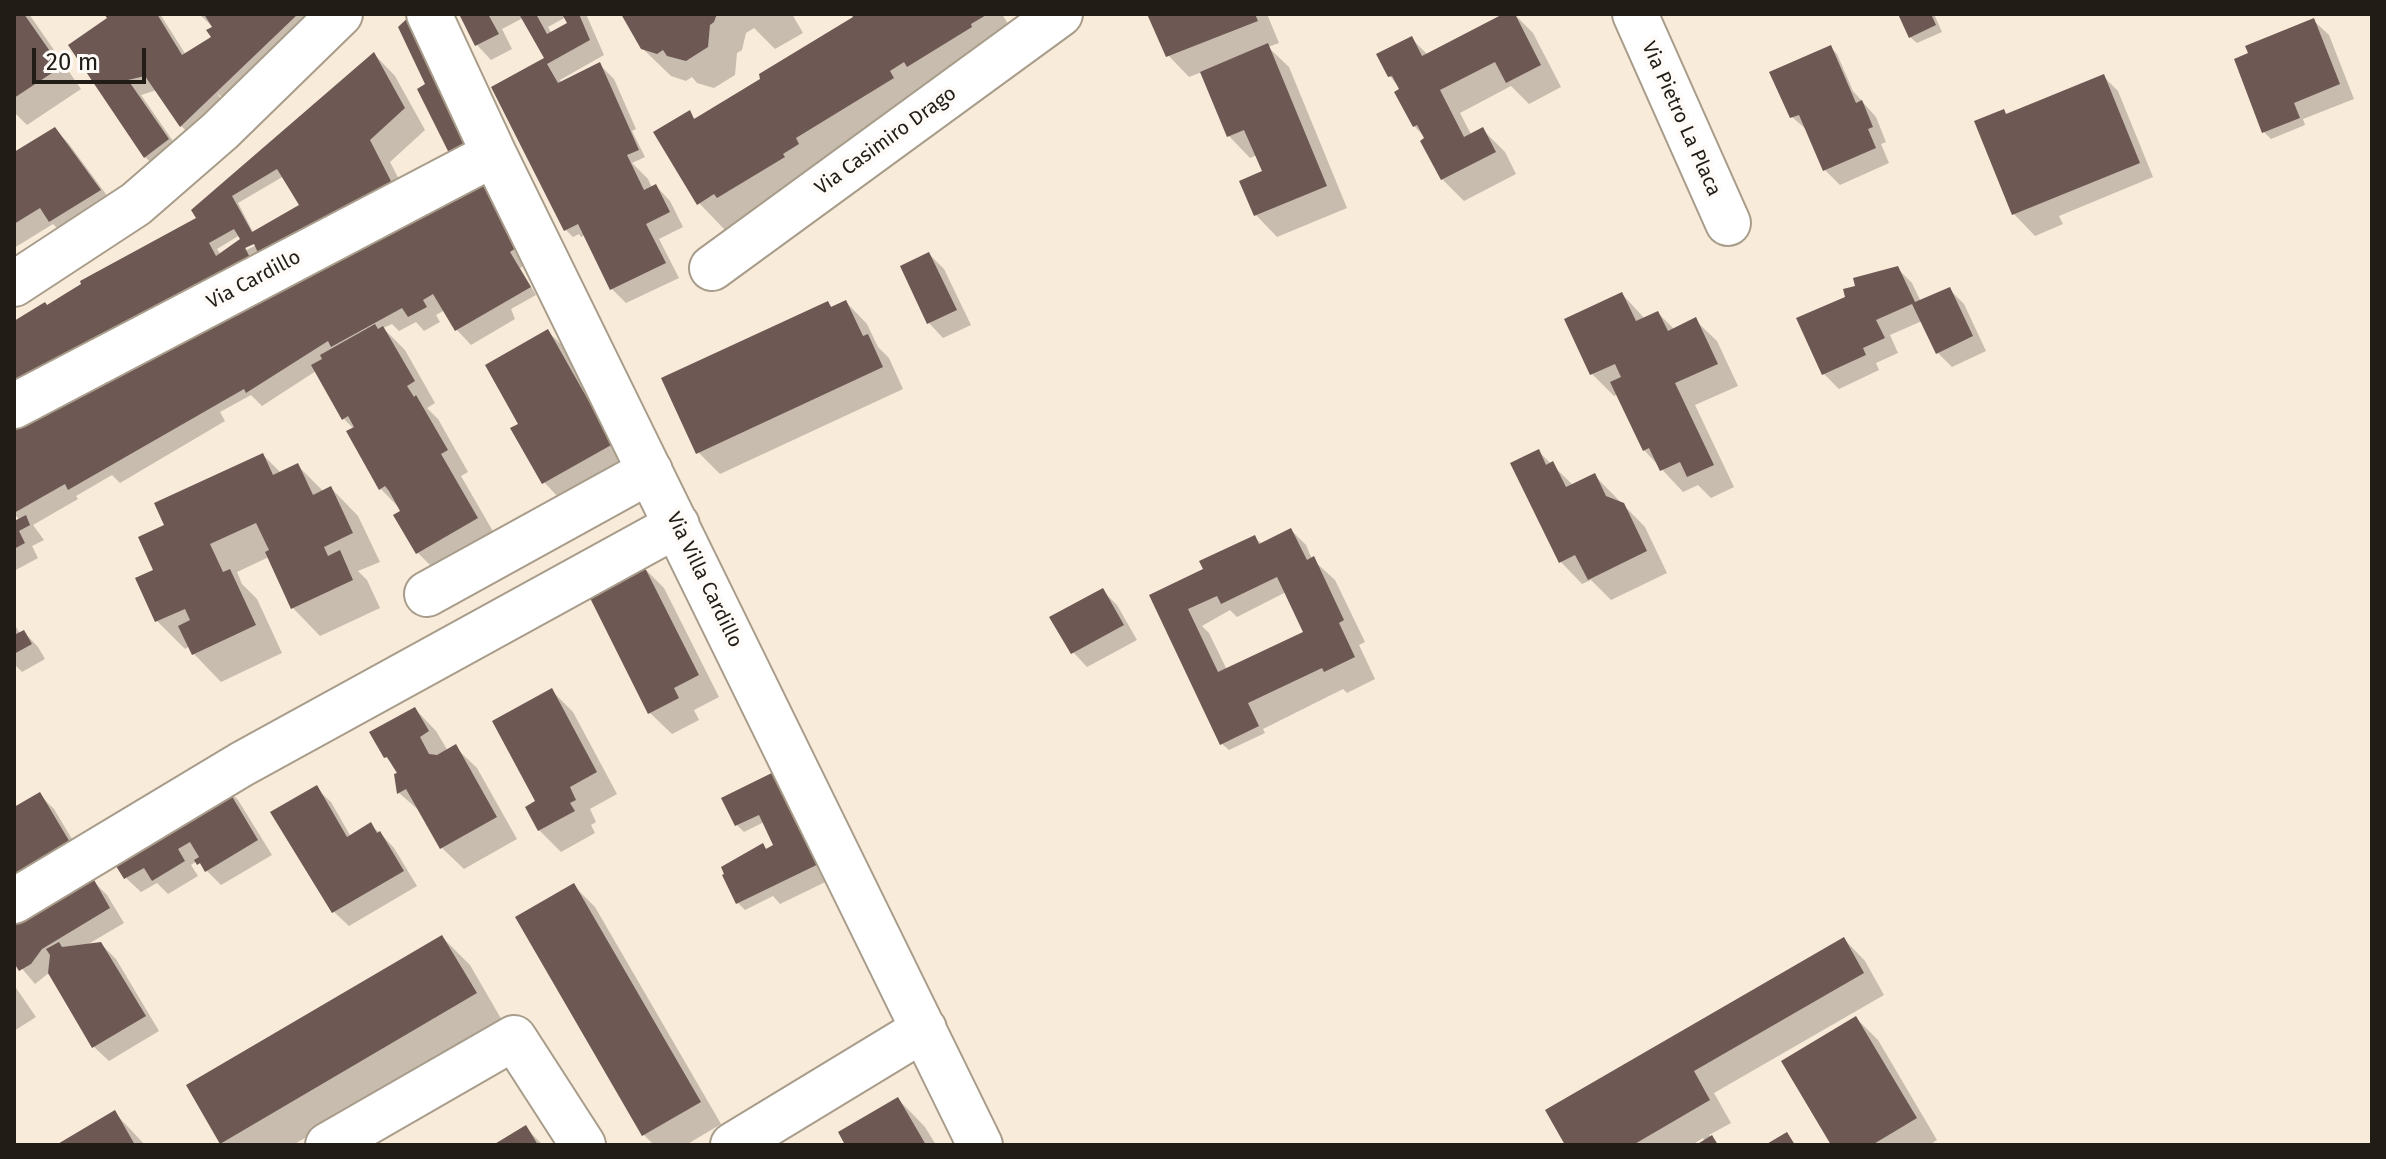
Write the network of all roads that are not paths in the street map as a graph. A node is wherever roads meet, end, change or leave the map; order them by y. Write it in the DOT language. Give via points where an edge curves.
graph roads {
  1 [pos="340,14"];
  2 [pos="429,14"];
  3 [pos="1060,14"];
  4 [pos="1635,14"];
  5 [pos="494,154"];
  6 [pos="1728,223"];
  7 [pos="712,268"];
  8 [pos="14,284"];
  9 [pos="14,406"];
  10 [pos="650,471"];
  11 [pos="677,525"];
  12 [pos="427,594"];
  13 [pos="14,901"];
  14 [pos="924,1029"];
  15 [pos="778,1134"];
  16 [pos="328,1145"];
  17 [pos="583,1145"];
  18 [pos="733,1145"];
  19 [pos="980,1145"];
  1 -- 8 [label="street" via="136,204"];
  2 -- 5 [label="street, Via Villa Cardillo"];
  3 -- 7 [label="street, Via Casimiro Drago"];
  4 -- 6 [label="street, Via Pietro La Placa"];
  5 -- 9 [label="street, Via Cardillo"];
  5 -- 10 [label="street, Via Villa Cardillo"];
  10 -- 11 [label="street, Via Villa Cardillo"];
  10 -- 12 [label="street"];
  11 -- 13 [label="street" via="242,764"];
  11 -- 14 [label="street, Via Villa Cardillo"];
  14 -- 15 [label="street"];
  14 -- 19 [label="street, Via Villa Cardillo"];
  15 -- 18 [label="street"];
  16 -- 17 [label="street" via="514,1038"];
}
